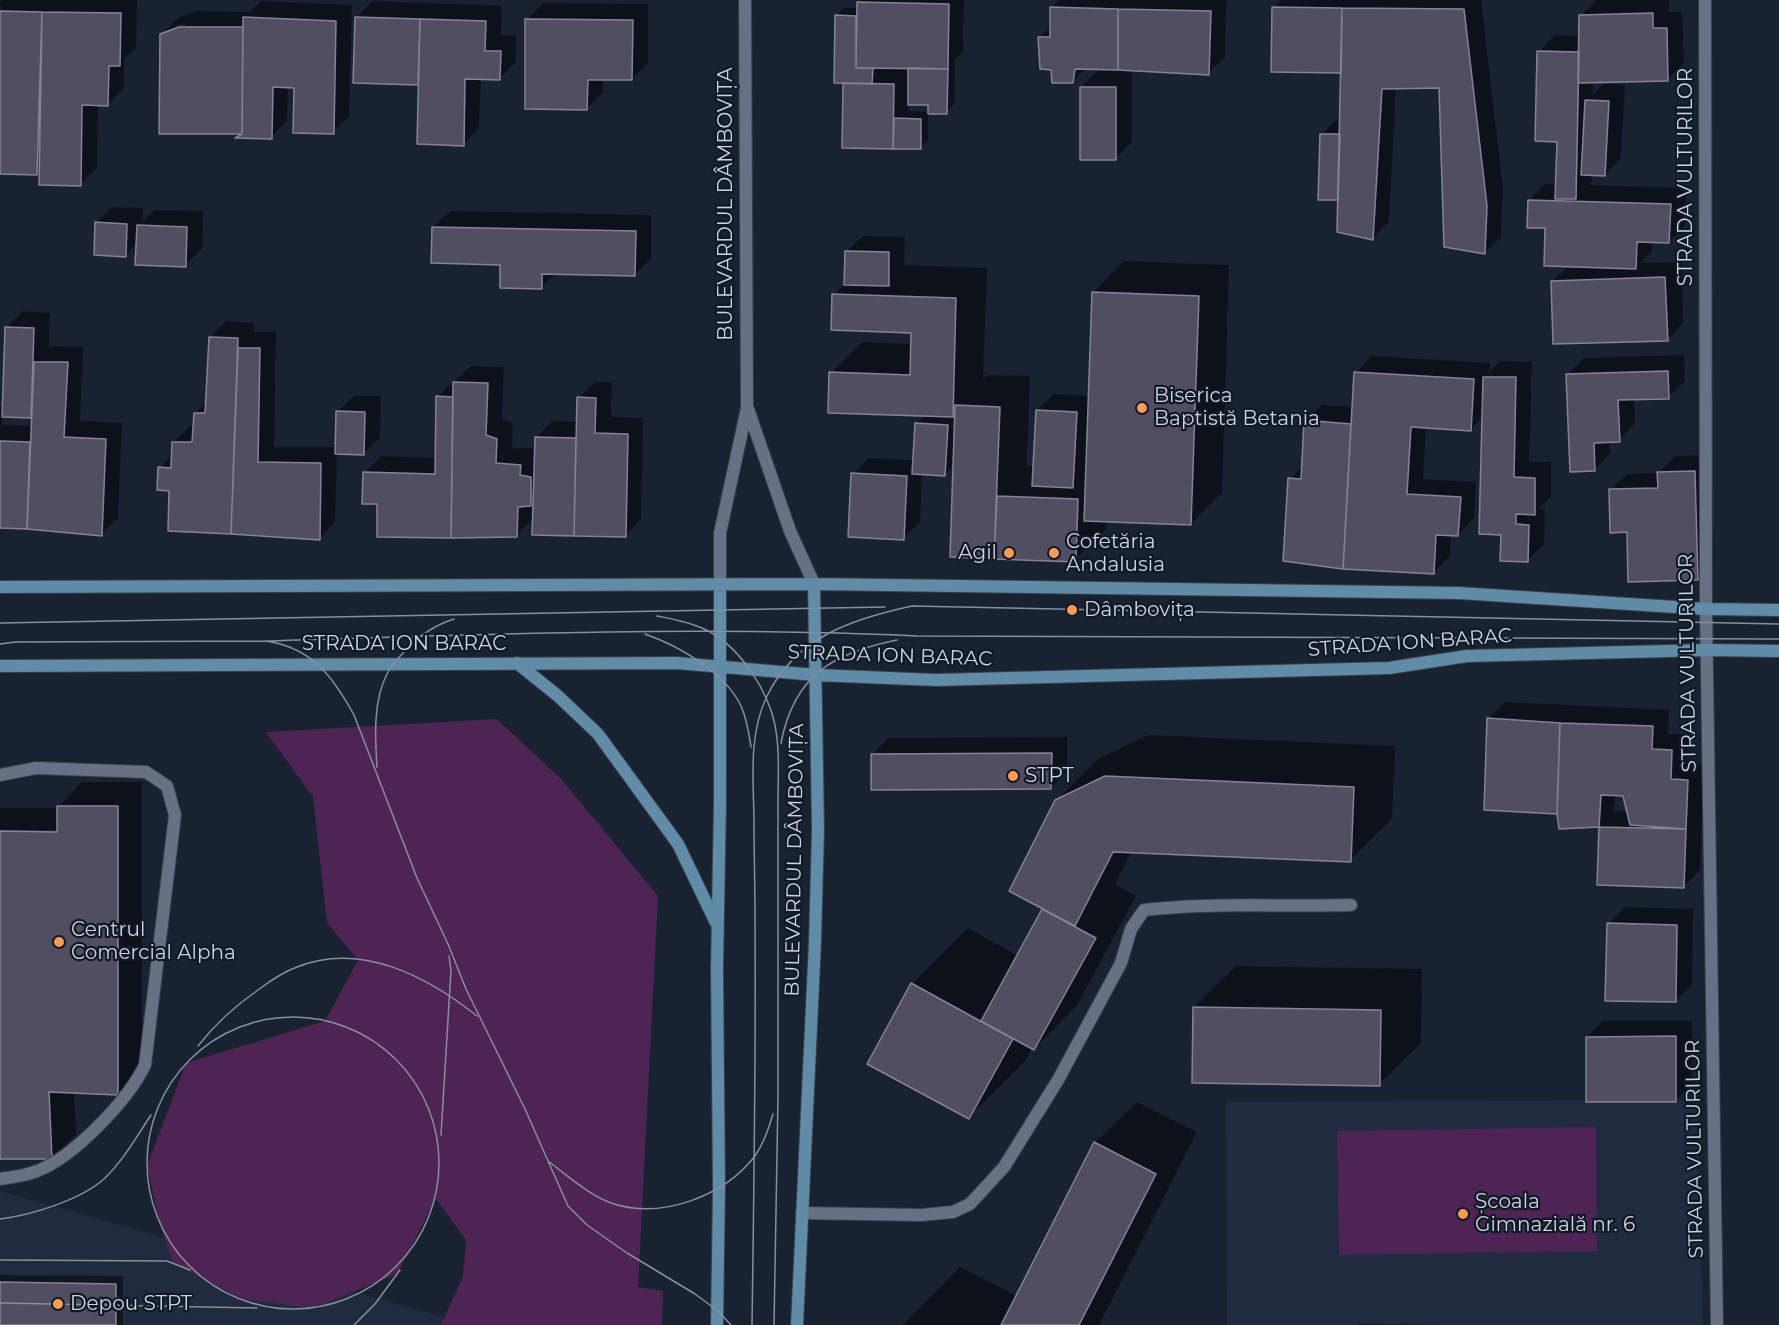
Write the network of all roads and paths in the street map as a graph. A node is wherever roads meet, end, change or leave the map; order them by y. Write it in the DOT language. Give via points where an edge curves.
graph roads {
  1 [pos="745,0"];
  2 [pos="1706,0"];
  3 [pos="747,408"];
  4 [pos="720,583"];
  5 [pos="814,584"];
  6 [pos="0,587"];
  7 [pos="1706,609"];
  8 [pos="1779,610"];
  9 [pos="1708,650"];
  10 [pos="1779,651"];
  11 [pos="517,663"];
  12 [pos="0,666"];
  13 [pos="720,667"];
  14 [pos="816,675"];
  15 [pos="0,775"];
  16 [pos="1351,905"];
  17 [pos="718,926"];
  18 [pos="0,1179"];
  19 [pos="802,1214"];
  20 [pos="717,1325"];
  21 [pos="797,1325"];
  22 [pos="1717,1325"];
  1 -- 3 [label="street, BULEVARDUL DÂMBOVIȚA"];
  2 -- 7 [label="street, STRADA VULTURILOR"];
  3 -- 4 [label="street, BULEVARDUL DÂMBOVIȚA" via="720,533"];
  3 -- 5 [label="street, BULEVARDUL DÂMBOVIȚA" via="790,531"];
  4 -- 5 [label="street, STRADA ION BARAC"];
  4 -- 6 [label="street, STRADA ION BARAC"];
  4 -- 13 [label="street, BULEVARDUL DÂMBOVIȚA"];
  5 -- 7 [label="street, STRADA ION BARAC" via="1459,593"];
  5 -- 14 [label="street, BULEVARDUL DÂMBOVIȚA"];
  7 -- 8 [label="street, STRADA ION BARAC"];
  7 -- 9 [label="street, STRADA VULTURILOR"];
  9 -- 10 [label="street, STRADA ION BARAC"];
  9 -- 14 [label="street, STRADA ION BARAC" via="1467,656 1389,668 936,680"];
  9 -- 22 [label="street, STRADA VULTURILOR"];
  11 -- 12 [label="street, STRADA ION BARAC"];
  11 -- 13 [label="street, STRADA ION BARAC" via="677,663"];
  11 -- 17 [label="street" via="598,734 678,844"];
  13 -- 14 [label="street, STRADA ION BARAC"];
  13 -- 17 [label="street, BULEVARDUL DÂMBOVIȚA"];
  14 -- 19 [label="street, BULEVARDUL DÂMBOVIȚA" via="818,830"];
  15 -- 18 [label="street" via="36,768 146,772 167,786 175,815 145,1065 104,1121 66,1155 36,1171"];
  16 -- 19 [label="street" via="1182,906 1144,910 1131,929 1121,963 1058,1080 1004,1167 970,1204 953,1212 921,1215"];
  17 -- 20 [label="street, BULEVARDUL DÂMBOVIȚA"];
  19 -- 21 [label="street, BULEVARDUL DÂMBOVIȚA"];
}
